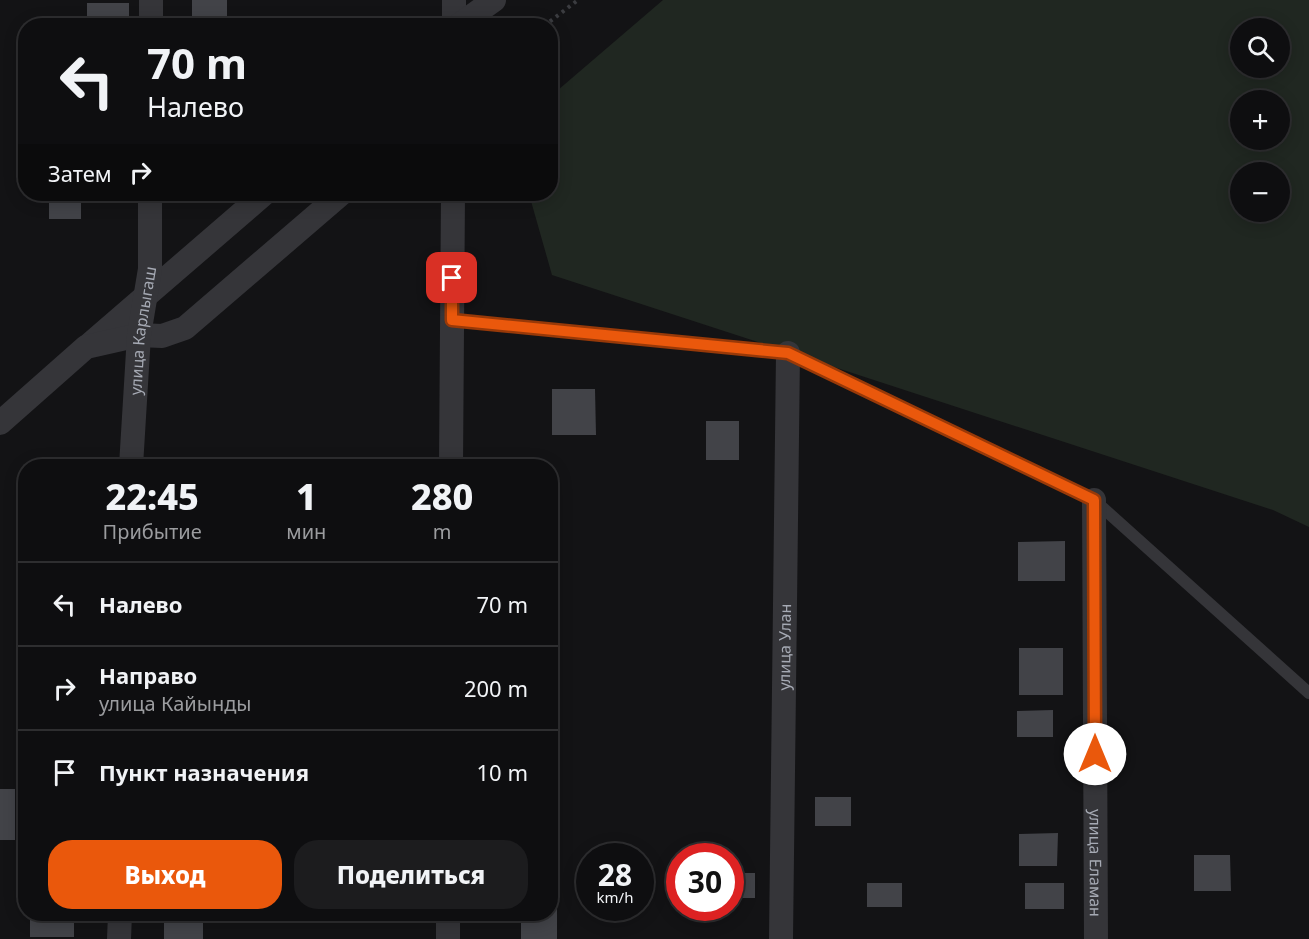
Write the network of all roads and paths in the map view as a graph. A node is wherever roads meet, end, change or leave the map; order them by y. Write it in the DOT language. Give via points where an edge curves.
graph roads {
  1 [pos="151,0"];
  2 [pos="454,0"];
  3 [pos="494,0"];
  4 [pos="578,0"];
  5 [pos="151,18"];
  6 [pos="455,18"];
  7 [pos="468,18"];
  8 [pos="554,18"];
  9 [pos="150,201"];
  10 [pos="256,201"];
  11 [pos="333,201"];
  12 [pos="453,201"];
  13 [pos="146,297"];
  14 [pos="452,320"];
  15 [pos="139,335"];
  16 [pos="86,347"];
  17 [pos="788,353"];
  18 [pos="0,423"];
  19 [pos="131,459"];
  20 [pos="451,459"];
  21 [pos="1094,500"];
  22 [pos="1309,693"];
  23 [pos="120,921"];
  24 [pos="448,921"];
  25 [pos="119,939"];
  26 [pos="448,939"];
  27 [pos="781,939"];
  28 [pos="1096,939"];
  1 -- 5 [label="street"];
  2 -- 6 [label="street"];
  3 -- 7 [label="street"];
  4 -- 8 [label="path"];
  9 -- 13 [label="street, улица Карлыгаш"];
  10 -- 13 [label="street"];
  11 -- 15 [label="street" via="185,328 162,336"];
  12 -- 14 [label="street"];
  13 -- 15 [label="street, улица Карлыгаш"];
  13 -- 16 [label="street"];
  14 -- 17 [label="lane"];
  14 -- 20 [label="street"];
  15 -- 16 [label="street"];
  15 -- 19 [label="street, улица Карлыгаш"];
  16 -- 18 [label="street"];
  17 -- 21 [label="lane"];
  17 -- 27 [label="street, улица Улан"];
  21 -- 22 [label="lane"];
  21 -- 28 [label="street, улица Еламан"];
  23 -- 25 [label="street"];
  24 -- 26 [label="street"];
}
